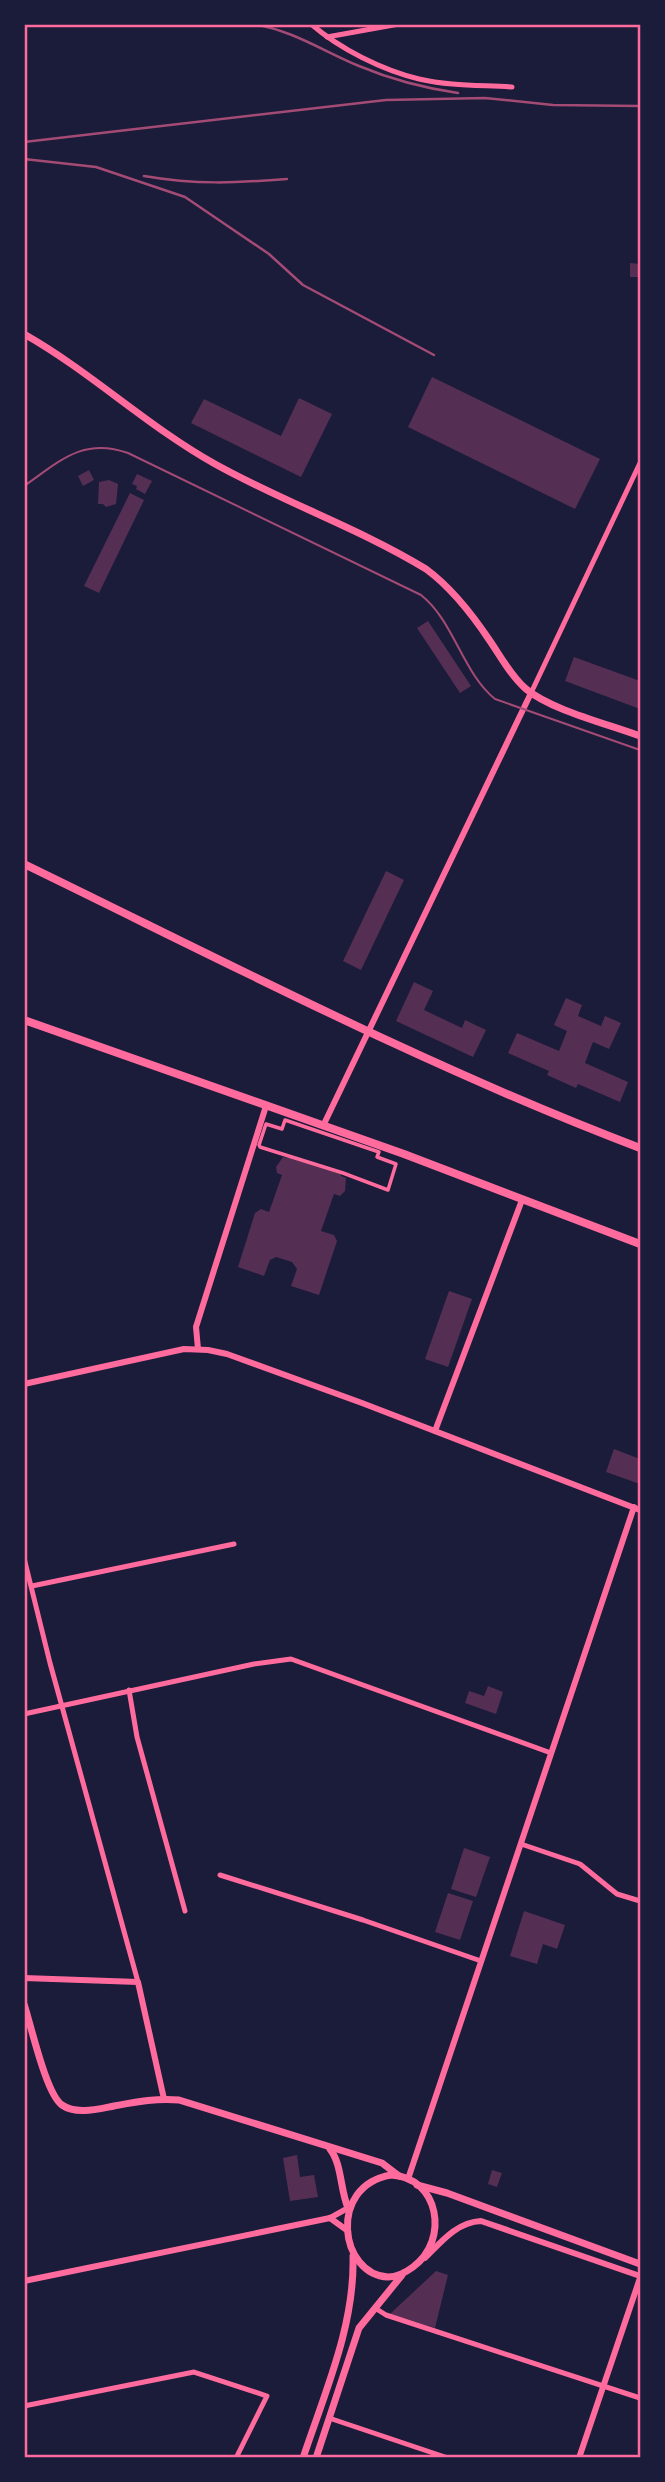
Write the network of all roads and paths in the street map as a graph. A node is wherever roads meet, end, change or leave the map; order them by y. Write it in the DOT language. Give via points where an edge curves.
graph roads {
  1 [pos="311,24"];
  2 [pos="399,24"];
  3 [pos="326,37"];
  4 [pos="512,87"];
  5 [pos="24,334"];
  6 [pos="640,463"];
  7 [pos="531,693"];
  8 [pos="640,736"];
  9 [pos="24,864"];
  10 [pos="24,1020"];
  11 [pos="369,1031"];
  12 [pos="266,1106"];
  13 [pos="323,1126"];
  14 [pos="260,1147"];
  15 [pos="640,1148"];
  16 [pos="522,1200"];
  17 [pos="640,1244"];
  18 [pos="198,1349"];
  19 [pos="24,1384"];
  20 [pos="435,1431"];
  21 [pos="637,1509"];
  22 [pos="234,1544"];
  23 [pos="24,1558"];
  24 [pos="32,1586"];
  25 [pos="129,1690"];
  26 [pos="62,1707"];
  27 [pos="24,1714"];
  28 [pos="551,1754"];
  29 [pos="521,1844"];
  30 [pos="220,1875"];
  31 [pos="640,1901"];
  32 [pos="185,1911"];
  33 [pos="481,1961"];
  34 [pos="24,1979"];
  35 [pos="138,1982"];
  36 [pos="24,2004"];
  37 [pos="164,2099"];
  38 [pos="329,2148"];
  39 [pos="400,2176"];
  40 [pos="412,2182"];
  41 [pos="348,2208"];
  42 [pos="330,2218"];
  43 [pos="348,2231"];
  44 [pos="353,2251"];
  45 [pos="423,2259"];
  46 [pos="640,2264"];
  47 [pos="403,2274"];
  48 [pos="640,2277"];
  49 [pos="24,2281"];
  50 [pos="375,2308"];
  51 [pos="602,2385"];
  52 [pos="640,2398"];
  53 [pos="24,2406"];
  54 [pos="329,2418"];
  55 [pos="236,2458"];
  56 [pos="303,2458"];
  57 [pos="316,2458"];
  58 [pos="448,2458"];
  59 [pos="579,2458"];
  1 -- 3 [label="street"];
  2 -- 3 [label="street"];
  3 -- 4 [label="street" via="373,62 418,78"];
  5 -- 7 [label="main road" via="193,451 426,569 452,592"];
  6 -- 7 [label="street"];
  7 -- 8 [label="main road"];
  7 -- 11 [label="street"];
  9 -- 11 [label="main road"];
  10 -- 12 [label="main road"];
  11 -- 13 [label="street"];
  11 -- 15 [label="main road" via="545,1112"];
  12 -- 13 [label="main road"];
  12 -- 18 [label="street" via="196,1327"];
  13 -- 16 [label="main road"];
  14 -- 14 [label="street" via="388,1190 396,1164 377,1157 379,1152 285,1120 282,1129 266,1124"];
  16 -- 17 [label="main road"];
  16 -- 20 [label="street"];
  18 -- 19 [label="street"];
  18 -- 20 [label="street" via="237,1358"];
  20 -- 21 [label="street"];
  21 -- 28 [label="street"];
  22 -- 24 [label="street"];
  23 -- 24 [label="street"];
  24 -- 26 [label="street"];
  25 -- 26 [label="street"];
  25 -- 28 [label="street" via="291,1659"];
  25 -- 32 [label="street" via="137,1737"];
  26 -- 27 [label="street"];
  26 -- 35 [label="street"];
  28 -- 29 [label="street"];
  29 -- 31 [label="street" via="580,1864 617,1894"];
  29 -- 33 [label="street"];
  30 -- 33 [label="street"];
  33 -- 40 [label="street"];
  34 -- 35 [label="street"];
  35 -- 37 [label="street"];
  36 -- 37 [label="main road" via="48,2083 62,2106 85,2110"];
  37 -- 38 [label="main road"];
  38 -- 39 [label="main road" via="382,2163"];
  38 -- 41 [label="main road"];
  39 -- 40 [label="main road"];
  39 -- 41 [label="main road" via="366,2184"];
  40 -- 45 [label="main road" via="426,2194 435,2221 433,2244"];
  40 -- 46 [label="main road"];
  41 -- 42 [label="street"];
  41 -- 43 [label="main road"];
  42 -- 43 [label="street"];
  42 -- 49 [label="street"];
  43 -- 44 [label="main road"];
  44 -- 47 [label="main road" via="373,2273 387,2277"];
  44 -- 56 [label="main road" via="347,2324"];
  45 -- 47 [label="main road"];
  45 -- 48 [label="street" via="458,2228 481,2221"];
  47 -- 50 [label="main road"];
  48 -- 51 [label="street"];
  50 -- 51 [label="street"];
  50 -- 54 [label="main road" via="359,2328"];
  51 -- 52 [label="street"];
  51 -- 59 [label="street"];
  53 -- 55 [label="street" via="194,2372 267,2396"];
  54 -- 57 [label="main road"];
  54 -- 58 [label="street"];
}
